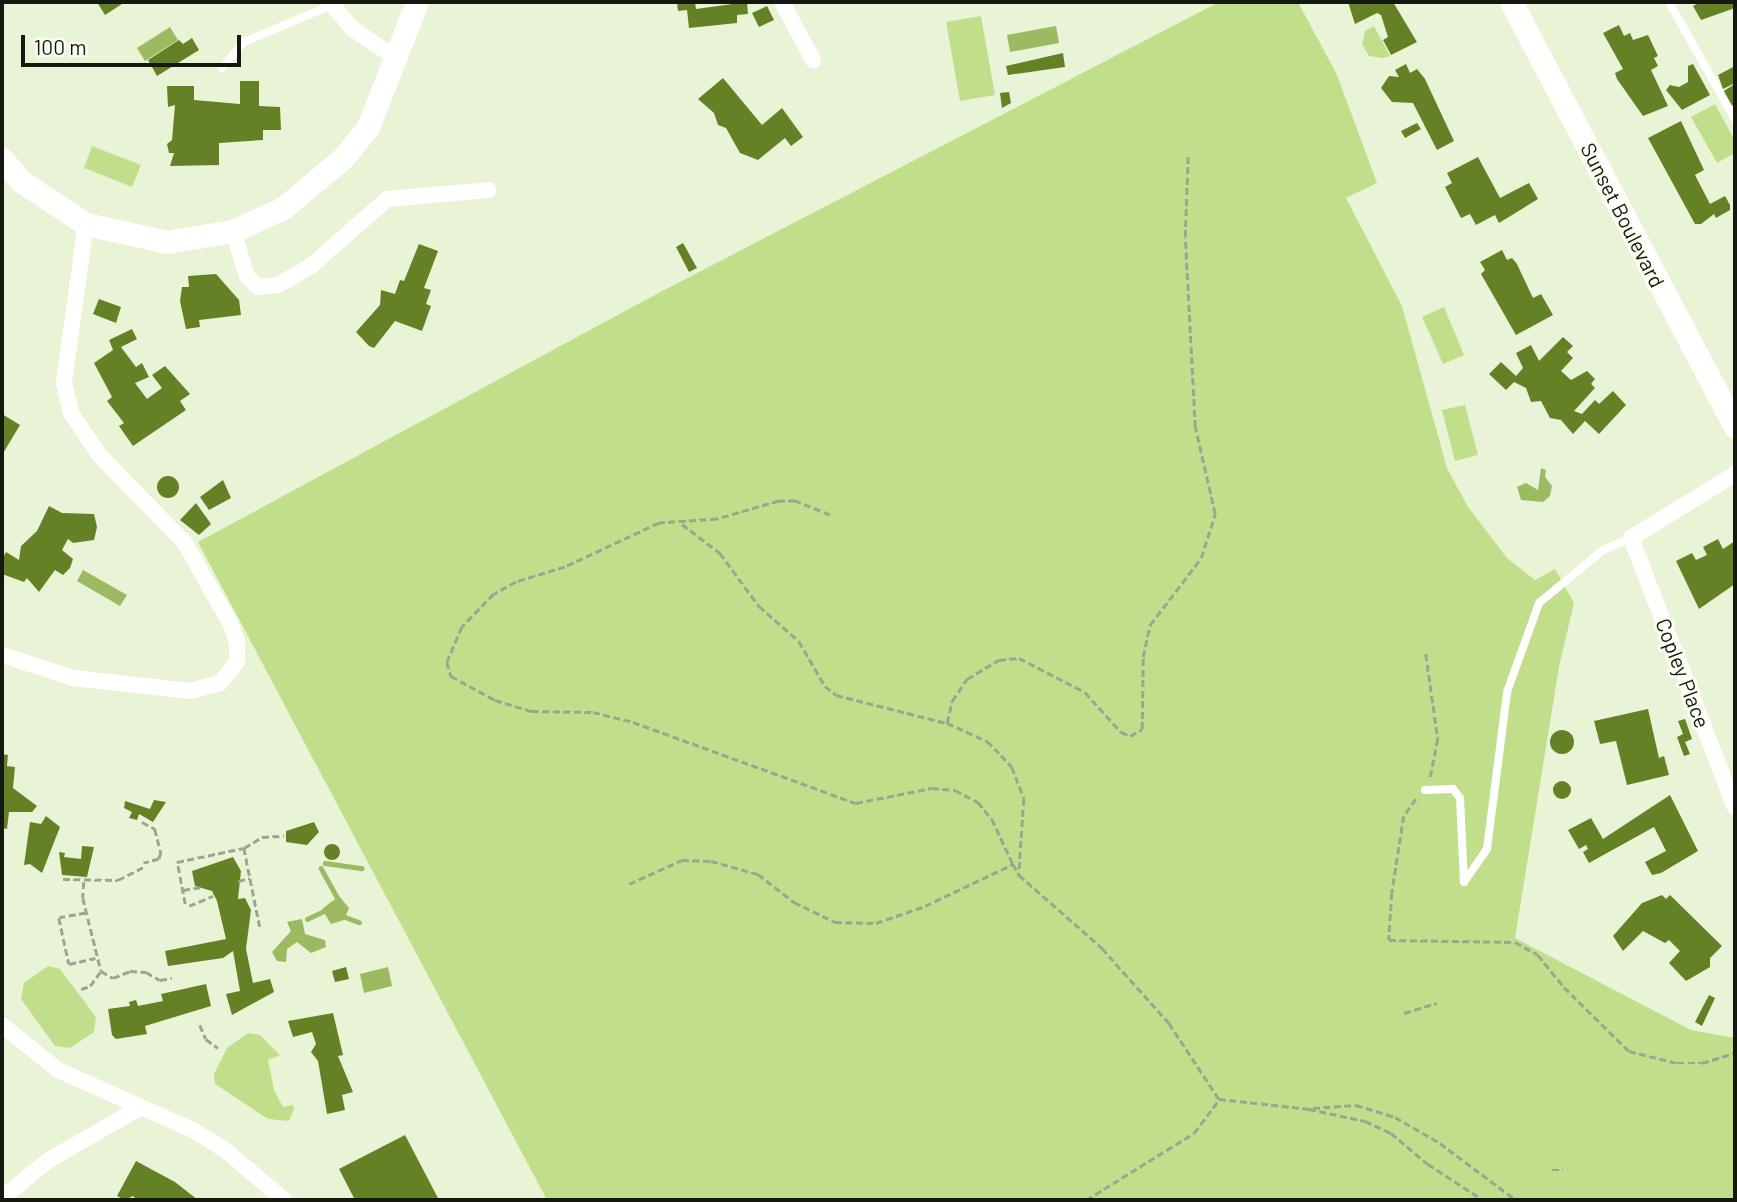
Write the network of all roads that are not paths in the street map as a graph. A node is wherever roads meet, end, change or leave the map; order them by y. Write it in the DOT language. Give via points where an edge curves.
graph roads {
  1 [pos="417,2"];
  2 [pos="782,2"];
  3 [pos="1511,2"];
  4 [pos="1668,2"];
  5 [pos="331,3"];
  6 [pos="397,59"];
  7 [pos="813,60"];
  8 [pos="222,68"];
  9 [pos="1735,119"];
  10 [pos="2,159"];
  11 [pos="489,190"];
  12 [pos="86,224"];
  13 [pos="233,230"];
  14 [pos="1735,428"];
  15 [pos="1735,474"];
  16 [pos="1631,538"];
  17 [pos="2,655"];
  18 [pos="1425,790"];
  19 [pos="1735,808"];
  20 [pos="2,1024"];
  21 [pos="141,1107"];
  22 [pos="2,1198"];
  23 [pos="284,1200"];
  1 -- 6 [label="main road"];
  2 -- 7 [label="street"];
  3 -- 14 [label="main road, Sunset Boulevard"];
  4 -- 9 [label="lane"];
  5 -- 6 [label="street" via="353,29"];
  5 -- 8 [label="lane" via="244,42"];
  6 -- 13 [label="main road" via="368,127 343,158 283,208"];
  10 -- 12 [label="main road" via="42,197"];
  11 -- 13 [label="street" via="387,199 311,266 278,285 258,287 247,276"];
  12 -- 13 [label="main road" via="167,242"];
  12 -- 17 [label="street" via="64,382 71,413 93,448 185,543 230,623 237,662 220,683 190,691 73,678"];
  15 -- 16 [label="street"];
  16 -- 18 [label="lane" via="1603,550 1539,603 1507,692 1487,849 1464,882 1460,798 1453,789"];
  16 -- 19 [label="street, Copley Place"];
  20 -- 21 [label="street" via="58,1070"];
  21 -- 22 [label="street" via="48,1160"];
  21 -- 23 [label="street" via="224,1149"];
}
